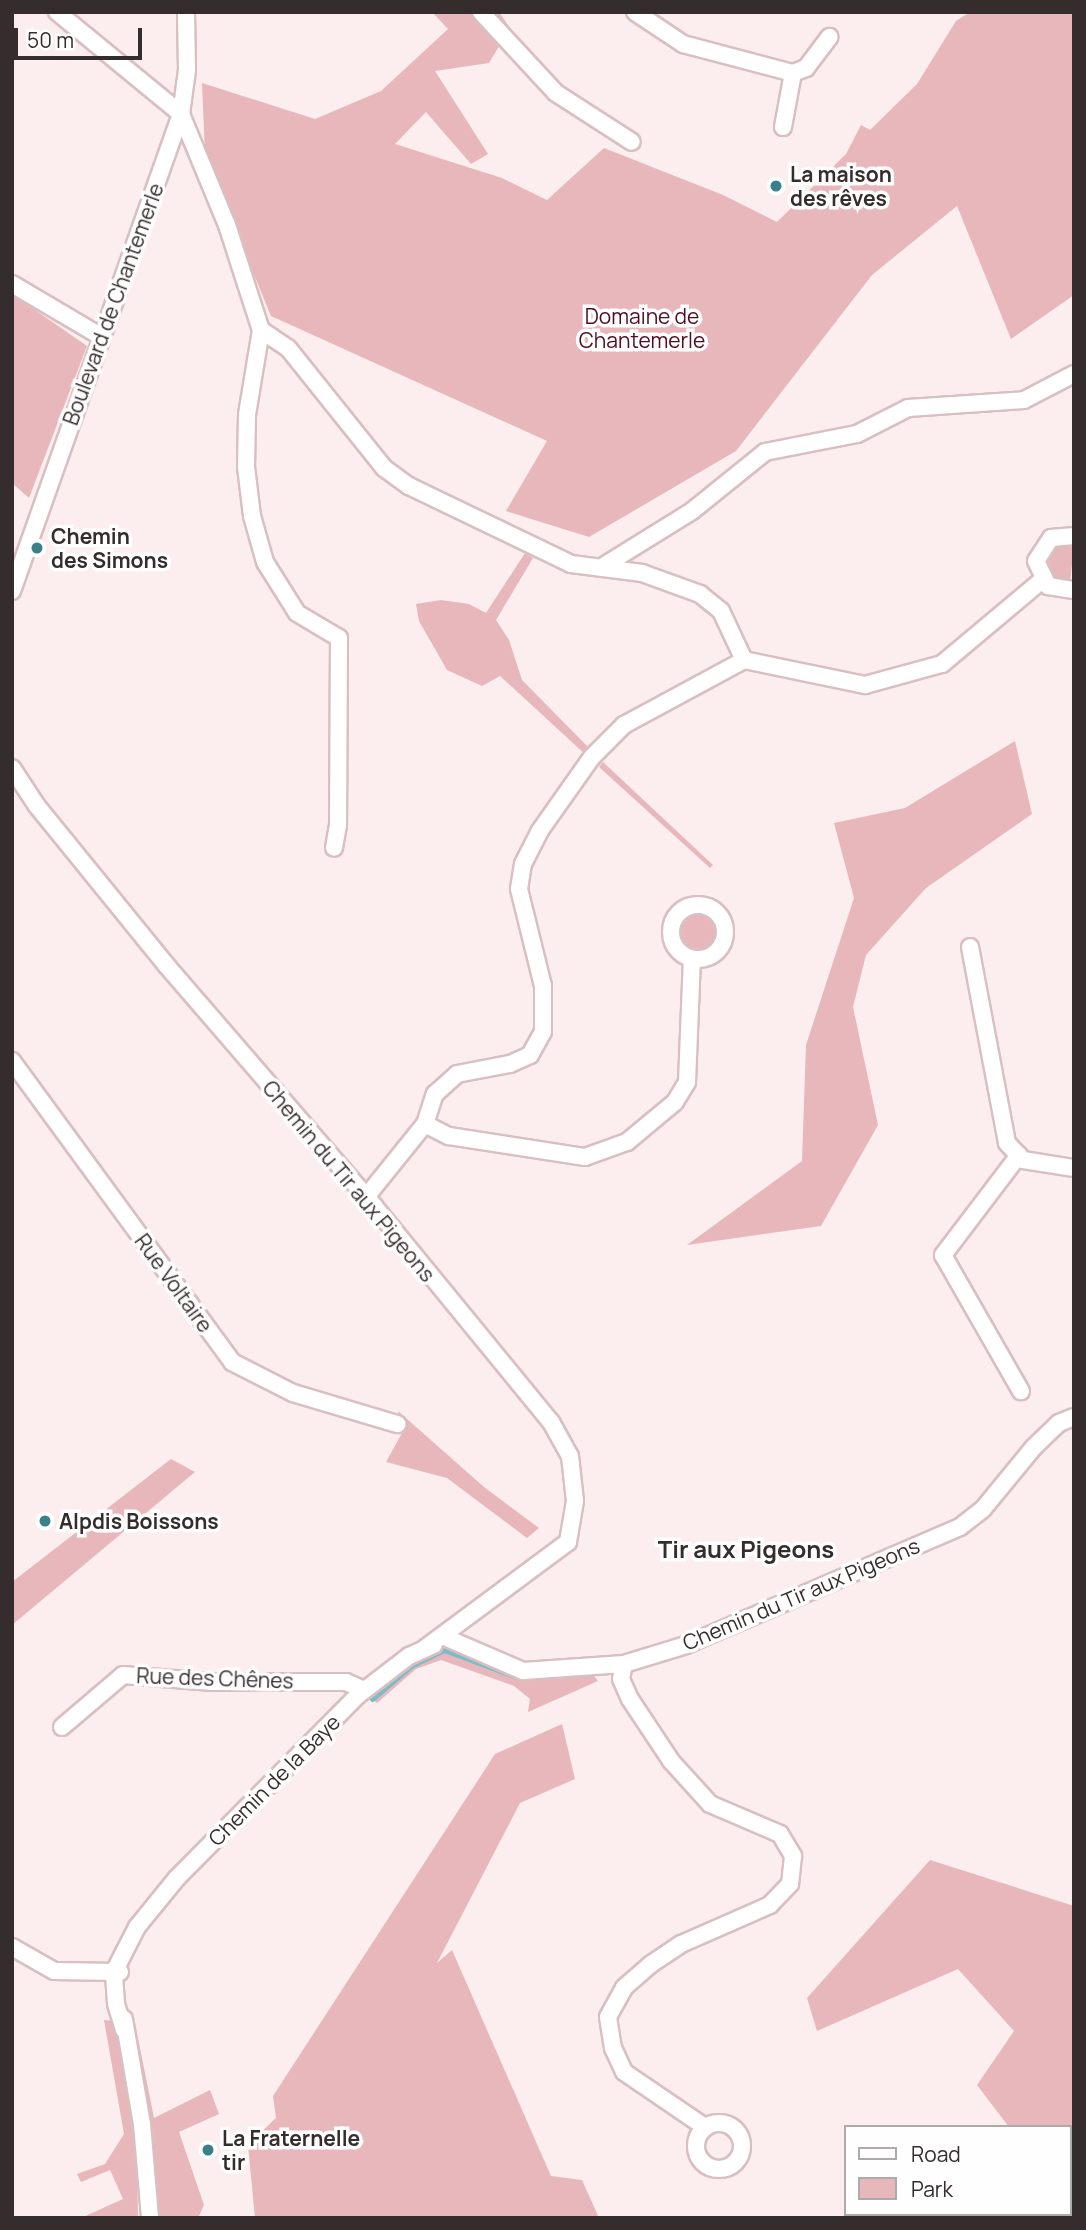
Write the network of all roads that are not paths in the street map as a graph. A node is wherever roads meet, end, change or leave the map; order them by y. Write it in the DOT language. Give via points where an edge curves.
graph roads {
  1 [pos="57,12"];
  2 [pos="186,12"];
  3 [pos="481,12"];
  4 [pos="635,12"];
  5 [pos="829,37"];
  6 [pos="793,73"];
  7 [pos="181,114"];
  8 [pos="783,127"];
  9 [pos="632,142"];
  10 [pos="12,284"];
  11 [pos="261,331"];
  12 [pos="102,337"];
  13 [pos="1074,374"];
  14 [pos="1074,536"];
  15 [pos="605,565"];
  16 [pos="1042,580"];
  17 [pos="1074,590"];
  18 [pos="12,591"];
  19 [pos="744,660"];
  20 [pos="12,768"];
  21 [pos="334,848"];
  22 [pos="970,947"];
  23 [pos="692,959"];
  24 [pos="12,1061"];
  25 [pos="425,1124"];
  26 [pos="1018,1155"];
  27 [pos="1074,1168"];
  28 [pos="362,1192"];
  29 [pos="1021,1391"];
  30 [pos="1074,1416"];
  31 [pos="397,1424"];
  32 [pos="453,1632"];
  33 [pos="624,1664"];
  34 [pos="361,1693"];
  35 [pos="62,1727"];
  36 [pos="12,1947"];
  37 [pos="117,1977"];
  38 [pos="705,2127"];
  39 [pos="151,2216"];
  1 -- 7 [label="street"];
  2 -- 7 [label="street, Boulevard de Chantemerle" via="187,70"];
  3 -- 9 [label="street" via="556,93"];
  4 -- 6 [label="street" via="683,44"];
  5 -- 6 [label="street" via="806,68"];
  6 -- 8 [label="street"];
  7 -- 11 [label="street" via="227,225"];
  7 -- 12 [label="street, Boulevard de Chantemerle"];
  10 -- 12 [label="street"];
  11 -- 15 [label="street" via="288,348 384,468 409,486 571,564"];
  11 -- 21 [label="street" via="247,415 246,467 252,516 265,562 297,613 339,638"];
  12 -- 18 [label="street, Boulevard de Chantemerle"];
  13 -- 15 [label="street" via="1024,400 908,408 857,434 765,452 692,511"];
  14 -- 16 [label="street" via="1060,534 1043,544 1036,561"];
  15 -- 19 [label="street" via="700,594 721,611"];
  16 -- 17 [label="street" via="1057,590"];
  16 -- 19 [label="street" via="942,664 865,685"];
  19 -- 25 [label="street" via="624,725 592,757 539,832 523,863 519,889 543,986 543,1032 530,1055 510,1065 457,1074 435,1094"];
  20 -- 28 [label="street, Chemin du Tir aux Pigeons" via="37,806 167,966"];
  22 -- 26 [label="street" via="1007,1143"];
  23 -- 25 [label="street" via="687,1082 675,1102 627,1142 585,1157 449,1136"];
  24 -- 31 [label="street, Rue Voltaire" via="232,1362 293,1393"];
  25 -- 28 [label="street"];
  26 -- 27 [label="street" via="1023,1160"];
  26 -- 29 [label="street" via="943,1255"];
  28 -- 32 [label="street, Chemin du Tir aux Pigeons" via="551,1422 570,1456 575,1501 568,1542"];
  30 -- 33 [label="street, Chemin du Tir aux Pigeons" via="1034,1447 983,1509 960,1527 686,1645"];
  32 -- 33 [label="street, Chemin du Tir aux Pigeons" via="486,1655 523,1671"];
  32 -- 34 [label="street, Chemin de la Baye"];
  33 -- 38 [label="street" via="621,1679 630,1699 671,1761 710,1804 780,1834 793,1856 790,1884 771,1905 681,1944 650,1965 624,1988 608,2017 613,2048 624,2072"];
  34 -- 35 [label="street, Rue des Chênes" via="346,1682 214,1682 123,1675"];
  34 -- 37 [label="street, Chemin de la Baye" via="177,1878 136,1927"];
  36 -- 37 [label="street" via="35,1962 71,1974"];
  37 -- 39 [label="street" via="142,2124"];
}
